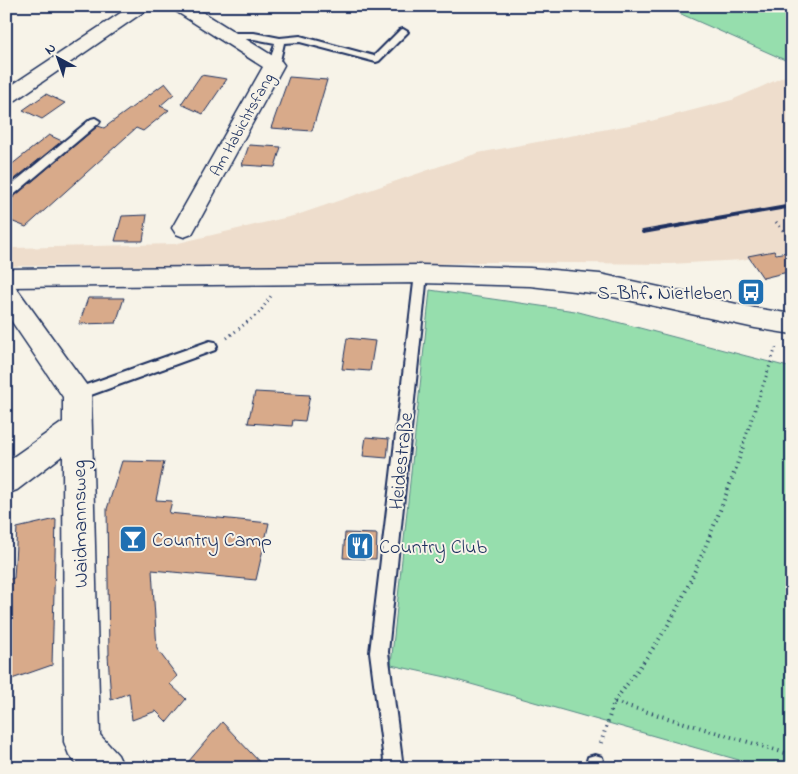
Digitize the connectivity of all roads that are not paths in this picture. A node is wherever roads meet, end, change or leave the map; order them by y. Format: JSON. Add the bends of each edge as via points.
{"nodes":[{"id":1,"x":143,"y":6,"type":"edge"},
{"id":2,"x":180,"y":6,"type":"edge"},
{"id":3,"x":403,"y":32,"type":"dead end"},
{"id":4,"x":227,"y":36,"type":"junction"},
{"id":5,"x":280,"y":41,"type":"junction"},
{"id":6,"x":274,"y":65,"type":"junction"},
{"id":7,"x":6,"y":98,"type":"edge"},
{"id":8,"x":95,"y":121,"type":"dead end"},
{"id":9,"x":6,"y":195,"type":"edge"},
{"id":10,"x":184,"y":228,"type":"dead end"},
{"id":11,"x":421,"y":274,"type":"junction"},
{"id":12,"x":6,"y":278,"type":"edge"},
{"id":13,"x":6,"y":293,"type":"edge"},
{"id":14,"x":788,"y":323,"type":"edge"},
{"id":15,"x":210,"y":346,"type":"road end"},
{"id":16,"x":77,"y":394,"type":"junction"},
{"id":17,"x":78,"y":428,"type":"junction"},
{"id":18,"x":6,"y":480,"type":"edge"},
{"id":19,"x":105,"y":768,"type":"edge"},
{"id":20,"x":394,"y":768,"type":"edge"}],
"edges":[{"from":1,"to":7,"type":"street"},
{"from":2,"to":4,"type":"street","name":"Am Habichtsfang"},
{"from":3,"to":5,"type":"lane","via":[[376,59],[300,39]]},
{"from":4,"to":5,"type":"lane","via":[[254,36]]},
{"from":4,"to":6,"type":"street","name":"Am Habichtsfang"},
{"from":5,"to":6,"type":"lane"},
{"from":6,"to":10,"type":"street","name":"Am Habichtsfang"},
{"from":8,"to":9,"type":"lane"},
{"from":11,"to":12,"type":"street"},
{"from":11,"to":14,"type":"street","via":[[530,277],[600,284]]},
{"from":11,"to":20,"type":"lane","name":"Heidestraße","via":[[380,652]]},
{"from":13,"to":16,"type":"street"},
{"from":15,"to":16,"type":"lane"},
{"from":16,"to":17,"type":"street","name":"Waidmannsweg"},
{"from":17,"to":18,"type":"street"},
{"from":17,"to":19,"type":"street","name":"Waidmannsweg","via":[[82,742]]}]}
